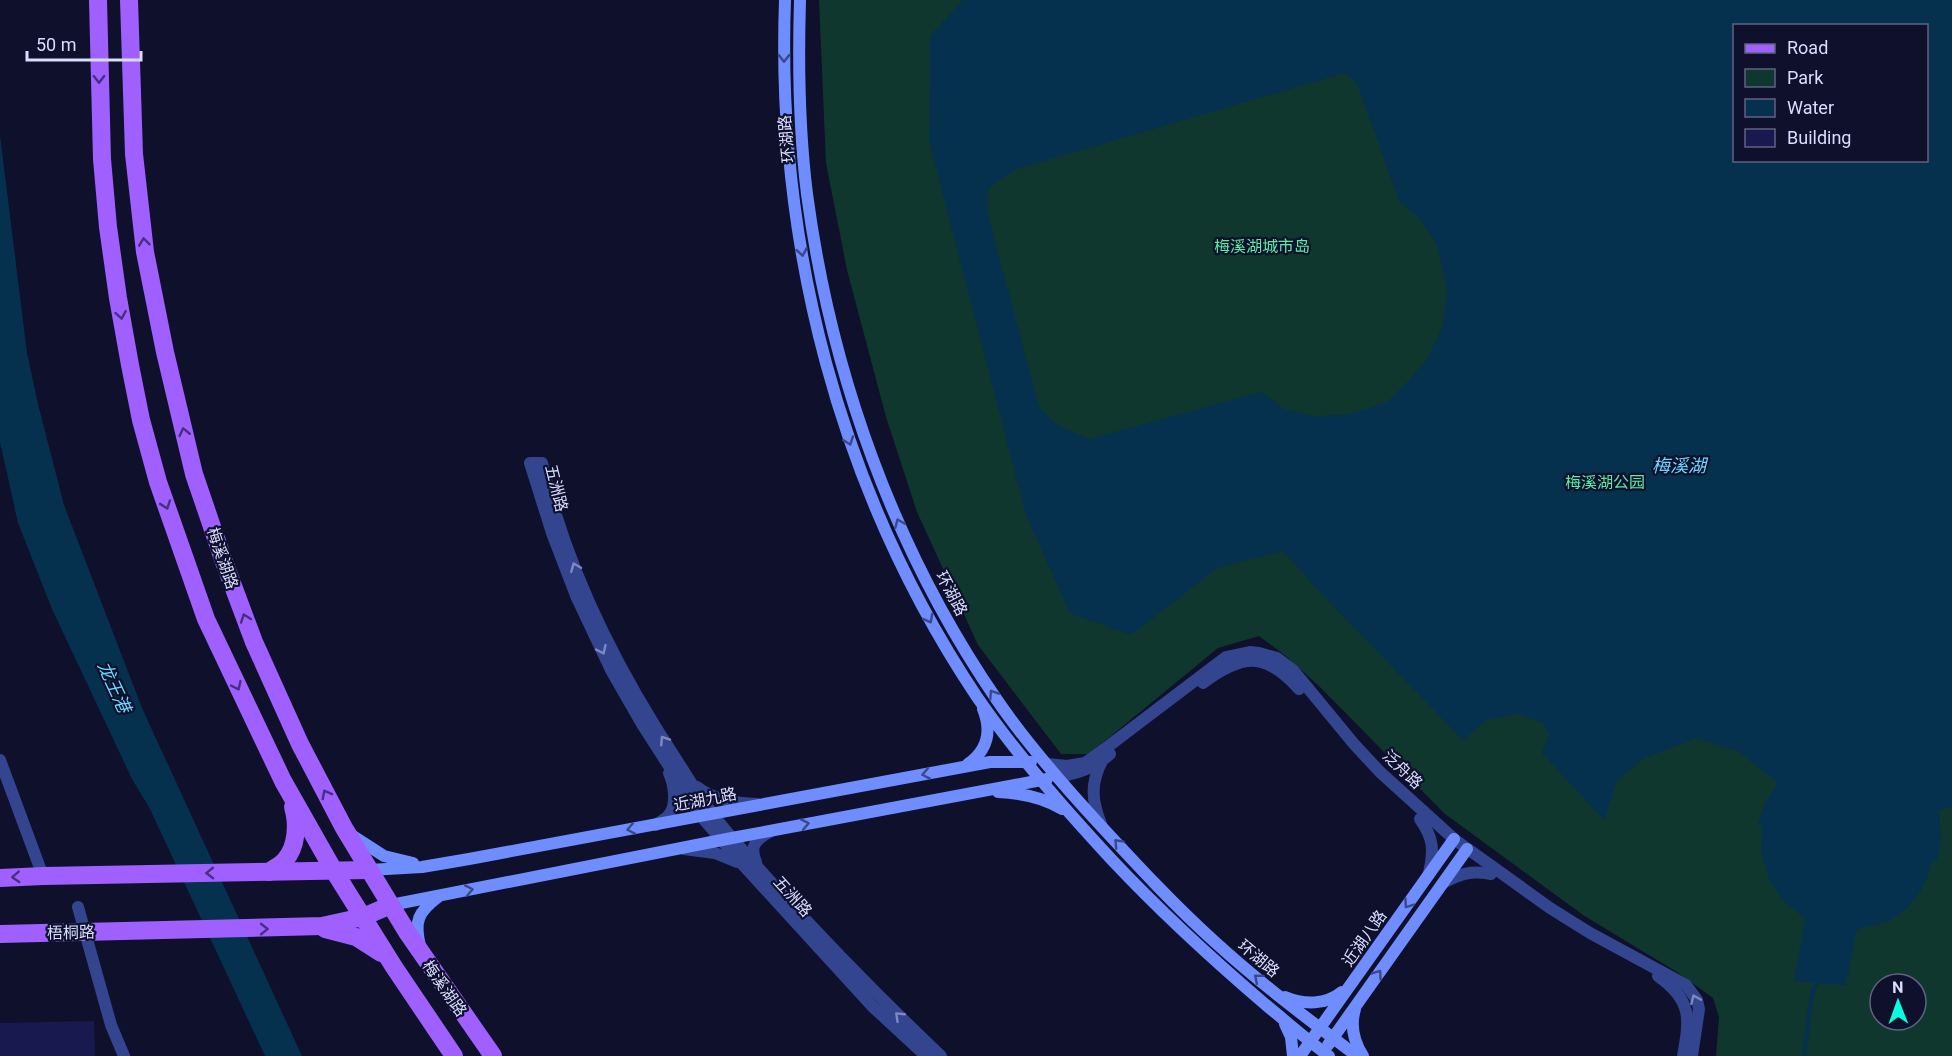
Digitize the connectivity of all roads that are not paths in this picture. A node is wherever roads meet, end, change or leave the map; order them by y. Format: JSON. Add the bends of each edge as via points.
{"nodes":[{"id":1,"x":98,"y":0,"type":"edge"},
{"id":2,"x":129,"y":0,"type":"edge"},
{"id":3,"x":785,"y":0,"type":"edge"},
{"id":4,"x":800,"y":0,"type":"edge"},
{"id":5,"x":979,"y":699,"type":"junction"},
{"id":6,"x":1034,"y":750,"type":"junction"},
{"id":7,"x":0,"y":760,"type":"edge"},
{"id":8,"x":665,"y":760,"type":"junction"},
{"id":9,"x":1103,"y":760,"type":"junction"},
{"id":10,"x":1025,"y":762,"type":"junction"},
{"id":11,"x":1085,"y":762,"type":"junction"},
{"id":12,"x":1047,"y":764,"type":"junction"},
{"id":13,"x":964,"y":767,"type":"junction"},
{"id":14,"x":1058,"y":777,"type":"junction"},
{"id":15,"x":1041,"y":780,"type":"junction"},
{"id":16,"x":691,"y":783,"type":"junction"},
{"id":17,"x":287,"y":790,"type":"junction"},
{"id":18,"x":973,"y":792,"type":"junction"},
{"id":19,"x":764,"y":804,"type":"junction"},
{"id":20,"x":706,"y":815,"type":"junction"},
{"id":21,"x":1420,"y":819,"type":"junction"},
{"id":22,"x":1075,"y":820,"type":"junction"},
{"id":23,"x":656,"y":825,"type":"junction"},
{"id":24,"x":1101,"y":826,"type":"junction"},
{"id":25,"x":344,"y":828,"type":"junction"},
{"id":26,"x":773,"y":830,"type":"junction"},
{"id":27,"x":726,"y":839,"type":"junction"},
{"id":28,"x":1452,"y":842,"type":"junction"},
{"id":29,"x":674,"y":849,"type":"junction"},
{"id":30,"x":1465,"y":852,"type":"junction"},
{"id":31,"x":435,"y":865,"type":"junction"},
{"id":32,"x":744,"y":866,"type":"junction"},
{"id":33,"x":759,"y":869,"type":"junction"},
{"id":34,"x":369,"y":870,"type":"junction"},
{"id":35,"x":334,"y":871,"type":"junction"},
{"id":36,"x":269,"y":872,"type":"junction"},
{"id":37,"x":1430,"y":873,"type":"junction"},
{"id":38,"x":1491,"y":874,"type":"junction"},
{"id":39,"x":43,"y":876,"type":"junction"},
{"id":40,"x":0,"y":878,"type":"edge"},
{"id":41,"x":1442,"y":884,"type":"junction"},
{"id":42,"x":440,"y":895,"type":"junction"},
{"id":43,"x":391,"y":905,"type":"junction"},
{"id":44,"x":78,"y":907,"type":"dead end"},
{"id":45,"x":363,"y":917,"type":"junction"},
{"id":46,"x":311,"y":927,"type":"junction"},
{"id":47,"x":0,"y":934,"type":"edge"},
{"id":48,"x":423,"y":956,"type":"junction"},
{"id":49,"x":390,"y":961,"type":"junction"},
{"id":50,"x":1350,"y":985,"type":"junction"},
{"id":51,"x":1277,"y":994,"type":"junction"},
{"id":52,"x":1357,"y":1003,"type":"junction"},
{"id":53,"x":1272,"y":1010,"type":"junction"},
{"id":54,"x":1319,"y":1029,"type":"junction"},
{"id":55,"x":1333,"y":1039,"type":"junction"},
{"id":56,"x":1310,"y":1042,"type":"junction"},
{"id":57,"x":1324,"y":1055,"type":"edge"},
{"id":58,"x":124,"y":1056,"type":"edge"},
{"id":59,"x":454,"y":1056,"type":"edge"},
{"id":60,"x":493,"y":1056,"type":"edge"},
{"id":61,"x":926,"y":1056,"type":"edge"},
{"id":62,"x":941,"y":1056,"type":"edge"},
{"id":63,"x":1293,"y":1056,"type":"edge"},
{"id":64,"x":1300,"y":1056,"type":"edge"},
{"id":65,"x":1357,"y":1056,"type":"edge"},
{"id":66,"x":1363,"y":1056,"type":"edge"},
{"id":67,"x":1683,"y":1056,"type":"edge"},
{"id":68,"x":1692,"y":1056,"type":"edge"}],
"edges":[{"from":1,"to":17,"type":"main road","name":"梅溪湖路","one_way":true,"via":[[102,159],[108,227],[117,298],[141,420],[206,619]]},
{"from":25,"to":2,"type":"main road","name":"梅溪湖路","one_way":true,"via":[[300,744],[254,642],[195,474],[145,252],[134,154]]},
{"from":3,"to":5,"type":"main road","name":"环湖路","one_way":true,"via":[[786,137],[792,195],[810,298],[831,384],[861,473],[897,557],[938,634]]},
{"from":6,"to":4,"type":"main road","name":"环湖路","one_way":true,"via":[[976,669],[925,579],[857,417],[824,295],[807,193],[799,98]]},
{"from":5,"to":10,"type":"main road","name":"环湖路"},
{"from":5,"to":13,"type":"main road","via":[[986,718],[985,747]]},
{"from":6,"to":11,"type":"street","via":[[1062,762]]},
{"from":6,"to":12,"type":"main road","name":"环湖路"},
{"from":7,"to":39,"type":"street"},
{"from":16,"to":8,"type":"street","name":"五洲路","one_way":true,"via":[[620,666],[564,540],[542,463],[530,463],[577,598],[611,670]]},
{"from":8,"to":20,"type":"street","name":"五洲路"},
{"from":8,"to":23,"type":"street","via":[[674,794],[673,806]]},
{"from":9,"to":14,"type":"street","name":"泛舟路","via":[[1083,772]]},
{"from":9,"to":21,"type":"street","name":"泛舟路","via":[[1227,666],[1259,661],[1289,678],[1355,755]]},
{"from":9,"to":24,"type":"street","via":[[1092,793]]},
{"from":10,"to":12,"type":"main road","name":"近湖九路"},
{"from":10,"to":13,"type":"main road","name":"近湖九路"},
{"from":10,"to":15,"type":"main road","name":"环湖路"},
{"from":11,"to":12,"type":"street","name":"泛舟路","via":[[1068,766]]},
{"from":11,"to":28,"type":"street","name":"泛舟路","via":[[1226,657],[1259,653],[1277,658],[1293,670],[1354,744]]},
{"from":12,"to":14,"type":"main road","name":"环湖路"},
{"from":13,"to":19,"type":"main road","name":"近湖九路","one_way":true},
{"from":14,"to":15,"type":"main road"},
{"from":14,"to":24,"type":"main road","name":"环湖路"},
{"from":15,"to":18,"type":"main road"},
{"from":15,"to":22,"type":"main road","name":"环湖路"},
{"from":16,"to":19,"type":"street","via":[[720,799]]},
{"from":16,"to":20,"type":"street","name":"五洲路"},
{"from":17,"to":35,"type":"main road","name":"梅溪湖路"},
{"from":17,"to":36,"type":"main road","via":[[295,814],[293,848],[285,861]]},
{"from":18,"to":22,"type":"main road","via":[[1042,799]]},
{"from":26,"to":18,"type":"main road","one_way":true},
{"from":19,"to":20,"type":"main road","name":"近湖九路"},
{"from":20,"to":23,"type":"main road","name":"近湖九路"},
{"from":20,"to":27,"type":"street","name":"五洲路"},
{"from":21,"to":28,"type":"street","name":"泛舟路"},
{"from":21,"to":37,"type":"street","via":[[1430,834]]},
{"from":22,"to":53,"type":"main road","name":"环湖路","via":[[1175,926]]},
{"from":23,"to":31,"type":"main road","name":"近湖九路","one_way":true},
{"from":51,"to":24,"type":"main road","name":"环湖路","one_way":true,"via":[[1216,943]]},
{"from":25,"to":31,"type":"main road","via":[[384,856]]},
{"from":25,"to":34,"type":"main road","name":"梅溪湖路"},
{"from":26,"to":27,"type":"main road"},
{"from":26,"to":33,"type":"street","via":[[755,841],[752,848]]},
{"from":27,"to":29,"type":"main road"},
{"from":27,"to":32,"type":"street","name":"五洲路"},
{"from":27,"to":33,"type":"street","name":"五洲路"},
{"from":28,"to":30,"type":"street","name":"泛舟路"},
{"from":28,"to":37,"type":"main road","name":"近湖八路"},
{"from":29,"to":32,"type":"street","via":[[716,853]]},
{"from":42,"to":29,"type":"main road","one_way":true},
{"from":30,"to":38,"type":"street","name":"泛舟路"},
{"from":30,"to":41,"type":"main road","name":"近湖八路"},
{"from":68,"to":30,"type":"street","name":"泛舟路","one_way":true,"via":[[1699,1009],[1686,985],[1590,933]]},
{"from":31,"to":34,"type":"main road","name":"近湖九路"},
{"from":32,"to":61,"type":"street","name":"五洲路","via":[[872,1006]]},
{"from":62,"to":33,"type":"street","name":"五洲路","one_way":true,"via":[[879,997]]},
{"from":34,"to":35,"type":"main road"},
{"from":34,"to":43,"type":"main road","name":"梅溪湖路"},
{"from":35,"to":36,"type":"main road"},
{"from":35,"to":45,"type":"main road","name":"梅溪湖路"},
{"from":36,"to":39,"type":"main road","one_way":true},
{"from":37,"to":50,"type":"main road","name":"近湖八路","one_way":true},
{"from":38,"to":41,"type":"street","via":[[1467,872]]},
{"from":38,"to":67,"type":"street","name":"泛舟路","via":[[1562,924],[1670,985],[1684,1002],[1686,1011]]},
{"from":39,"to":40,"type":"main road","one_way":true},
{"from":52,"to":41,"type":"main road","name":"近湖八路","one_way":true},
{"from":42,"to":43,"type":"main road"},
{"from":42,"to":48,"type":"main road","via":[[417,919]]},
{"from":43,"to":45,"type":"main road"},
{"from":43,"to":48,"type":"main road","name":"梅溪湖路"},
{"from":44,"to":58,"type":"street","via":[[111,1025]]},
{"from":45,"to":46,"type":"main road"},
{"from":45,"to":49,"type":"main road","name":"梅溪湖路"},
{"from":47,"to":46,"type":"main road","name":"梧桐路","one_way":true},
{"from":46,"to":49,"type":"main road","via":[[356,937]]},
{"from":48,"to":60,"type":"main road","name":"梅溪湖路"},
{"from":49,"to":59,"type":"main road","name":"梅溪湖路"},
{"from":50,"to":51,"type":"main road","via":[[1335,998],[1322,1002],[1293,1001]]},
{"from":50,"to":54,"type":"main road","name":"近湖八路"},
{"from":51,"to":54,"type":"main road","name":"环湖路"},
{"from":52,"to":55,"type":"main road","name":"近湖八路"},
{"from":52,"to":66,"type":"main road","via":[[1353,1036]]},
{"from":53,"to":56,"type":"main road","name":"环湖路"},
{"from":53,"to":63,"type":"main road","via":[[1292,1037]]},
{"from":54,"to":55,"type":"main road","name":"环湖路"},
{"from":54,"to":56,"type":"main road","name":"近湖八路"},
{"from":55,"to":57,"type":"main road","name":"近湖八路"},
{"from":55,"to":65,"type":"main road","name":"环湖路"},
{"from":56,"to":57,"type":"main road","name":"环湖路"},
{"from":56,"to":64,"type":"main road","name":"近湖八路"}]}
